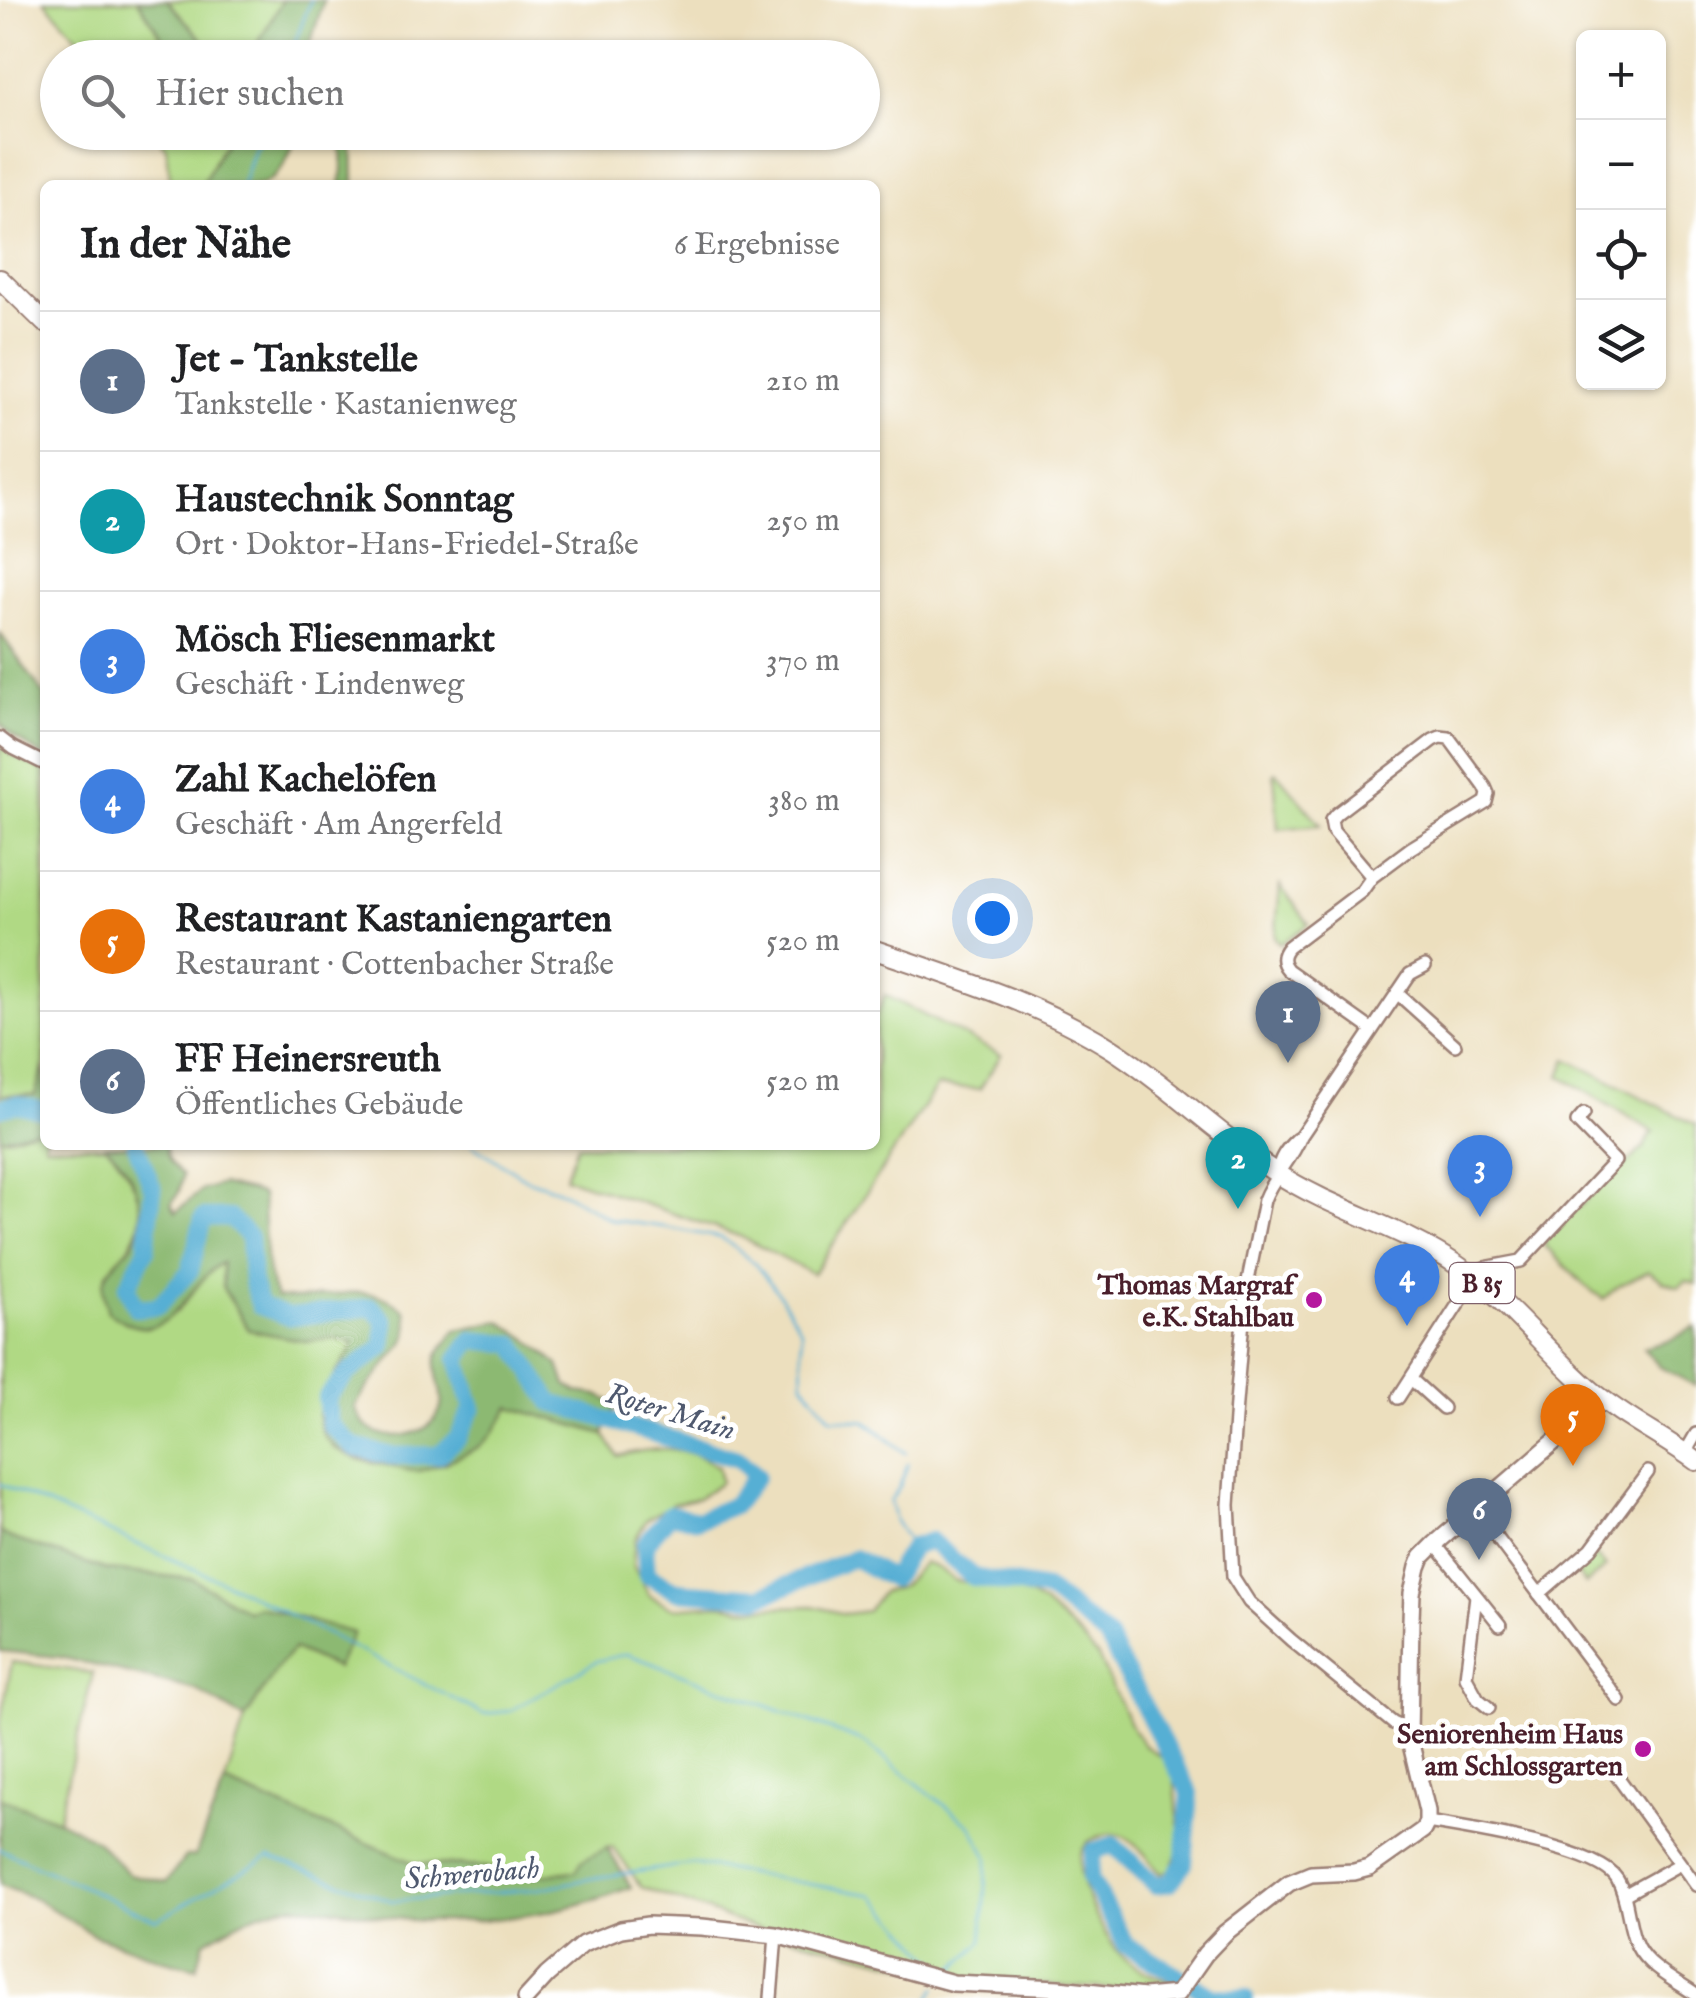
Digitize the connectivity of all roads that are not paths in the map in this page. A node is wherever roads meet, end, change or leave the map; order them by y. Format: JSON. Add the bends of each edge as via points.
{"nodes":[{"id":1,"x":0,"y":279,"type":"edge"},
{"id":2,"x":40,"y":317,"type":"edge"},
{"id":3,"x":0,"y":738,"type":"edge"},
{"id":4,"x":40,"y":762,"type":"edge"},
{"id":5,"x":1372,"y":878,"type":"junction"},
{"id":6,"x":880,"y":952,"type":"edge"},
{"id":7,"x":1424,"y":966,"type":"dead end"},
{"id":8,"x":1397,"y":993,"type":"junction"},
{"id":9,"x":1371,"y":1029,"type":"junction"},
{"id":10,"x":1455,"y":1045,"type":"dead end"},
{"id":11,"x":1584,"y":1114,"type":"dead end"},
{"id":12,"x":1277,"y":1174,"type":"junction"},
{"id":13,"x":1475,"y":1278,"type":"junction"},
{"id":14,"x":1411,"y":1378,"type":"junction"},
{"id":15,"x":1398,"y":1398,"type":"dead end"},
{"id":16,"x":1603,"y":1400,"type":"junction"},
{"id":17,"x":1443,"y":1408,"type":"dead end"},
{"id":18,"x":1696,"y":1434,"type":"edge"},
{"id":19,"x":1690,"y":1457,"type":"edge"},
{"id":20,"x":1648,"y":1472,"type":"dead end"},
{"id":21,"x":1476,"y":1510,"type":"junction"},
{"id":22,"x":1436,"y":1544,"type":"junction"},
{"id":23,"x":1540,"y":1594,"type":"junction"},
{"id":24,"x":1476,"y":1596,"type":"junction"},
{"id":25,"x":1500,"y":1625,"type":"dead end"},
{"id":26,"x":1619,"y":1700,"type":"dead end"},
{"id":27,"x":1490,"y":1708,"type":"dead end"},
{"id":28,"x":1409,"y":1730,"type":"junction"},
{"id":29,"x":1614,"y":1772,"type":"dead end"},
{"id":30,"x":1426,"y":1822,"type":"junction"},
{"id":31,"x":1680,"y":1864,"type":"junction"},
{"id":32,"x":1696,"y":1885,"type":"edge"},
{"id":33,"x":1624,"y":1895,"type":"junction"},
{"id":34,"x":776,"y":1935,"type":"junction"},
{"id":35,"x":1696,"y":1995,"type":"edge"},
{"id":36,"x":526,"y":1998,"type":"edge"},
{"id":37,"x":771,"y":1998,"type":"edge"}],
"edges":[{"from":1,"to":2,"type":"main road"},
{"from":3,"to":4,"type":"street"},
{"from":5,"to":5,"type":"street","via":[[1486,802],[1485,788],[1449,738],[1432,740],[1331,820]]},
{"from":5,"to":9,"type":"street","via":[[1288,947],[1282,960]]},
{"from":6,"to":12,"type":"main road","number":"B 85","via":[[1084,1033]]},
{"from":7,"to":8,"type":"street"},
{"from":8,"to":9,"type":"street"},
{"from":8,"to":10,"type":"street"},
{"from":9,"to":12,"type":"street","via":[[1287,1148]]},
{"from":11,"to":13,"type":"street","via":[[1577,1122],[1615,1161],[1520,1261],[1484,1268]]},
{"from":12,"to":13,"type":"main road","number":"B 85","via":[[1430,1248]]},
{"from":12,"to":28,"type":"street","via":[[1264,1200],[1246,1296],[1229,1505],[1233,1577],[1249,1602],[1291,1640]]},
{"from":13,"to":14,"type":"street"},
{"from":13,"to":16,"type":"main road","number":"B 85"},
{"from":14,"to":15,"type":"street"},
{"from":14,"to":17,"type":"street"},
{"from":16,"to":19,"type":"main road","number":"B 85"},
{"from":16,"to":21,"type":"street"},
{"from":18,"to":19,"type":"street"},
{"from":20,"to":23,"type":"street","via":[[1591,1549]]},
{"from":21,"to":22,"type":"street"},
{"from":21,"to":23,"type":"street"},
{"from":22,"to":24,"type":"street"},
{"from":22,"to":28,"type":"street","via":[[1420,1562],[1412,1593]]},
{"from":23,"to":26,"type":"street"},
{"from":24,"to":25,"type":"street"},
{"from":24,"to":27,"type":"street","via":[[1466,1677]]},
{"from":28,"to":30,"type":"street"},
{"from":29,"to":31,"type":"street"},
{"from":30,"to":33,"type":"street","via":[[1499,1832],[1590,1859],[1616,1876]]},
{"from":30,"to":34,"type":"street","via":[[1419,1834],[1368,1868],[1289,1882],[1225,1934],[1177,1994],[952,1982]]},
{"from":31,"to":32,"type":"street"},
{"from":31,"to":33,"type":"street"},
{"from":33,"to":35,"type":"street","via":[[1637,1946],[1654,1967]]},
{"from":34,"to":36,"type":"street","via":[[663,1925],[621,1929],[583,1944]]},
{"from":34,"to":37,"type":"street"}]}
